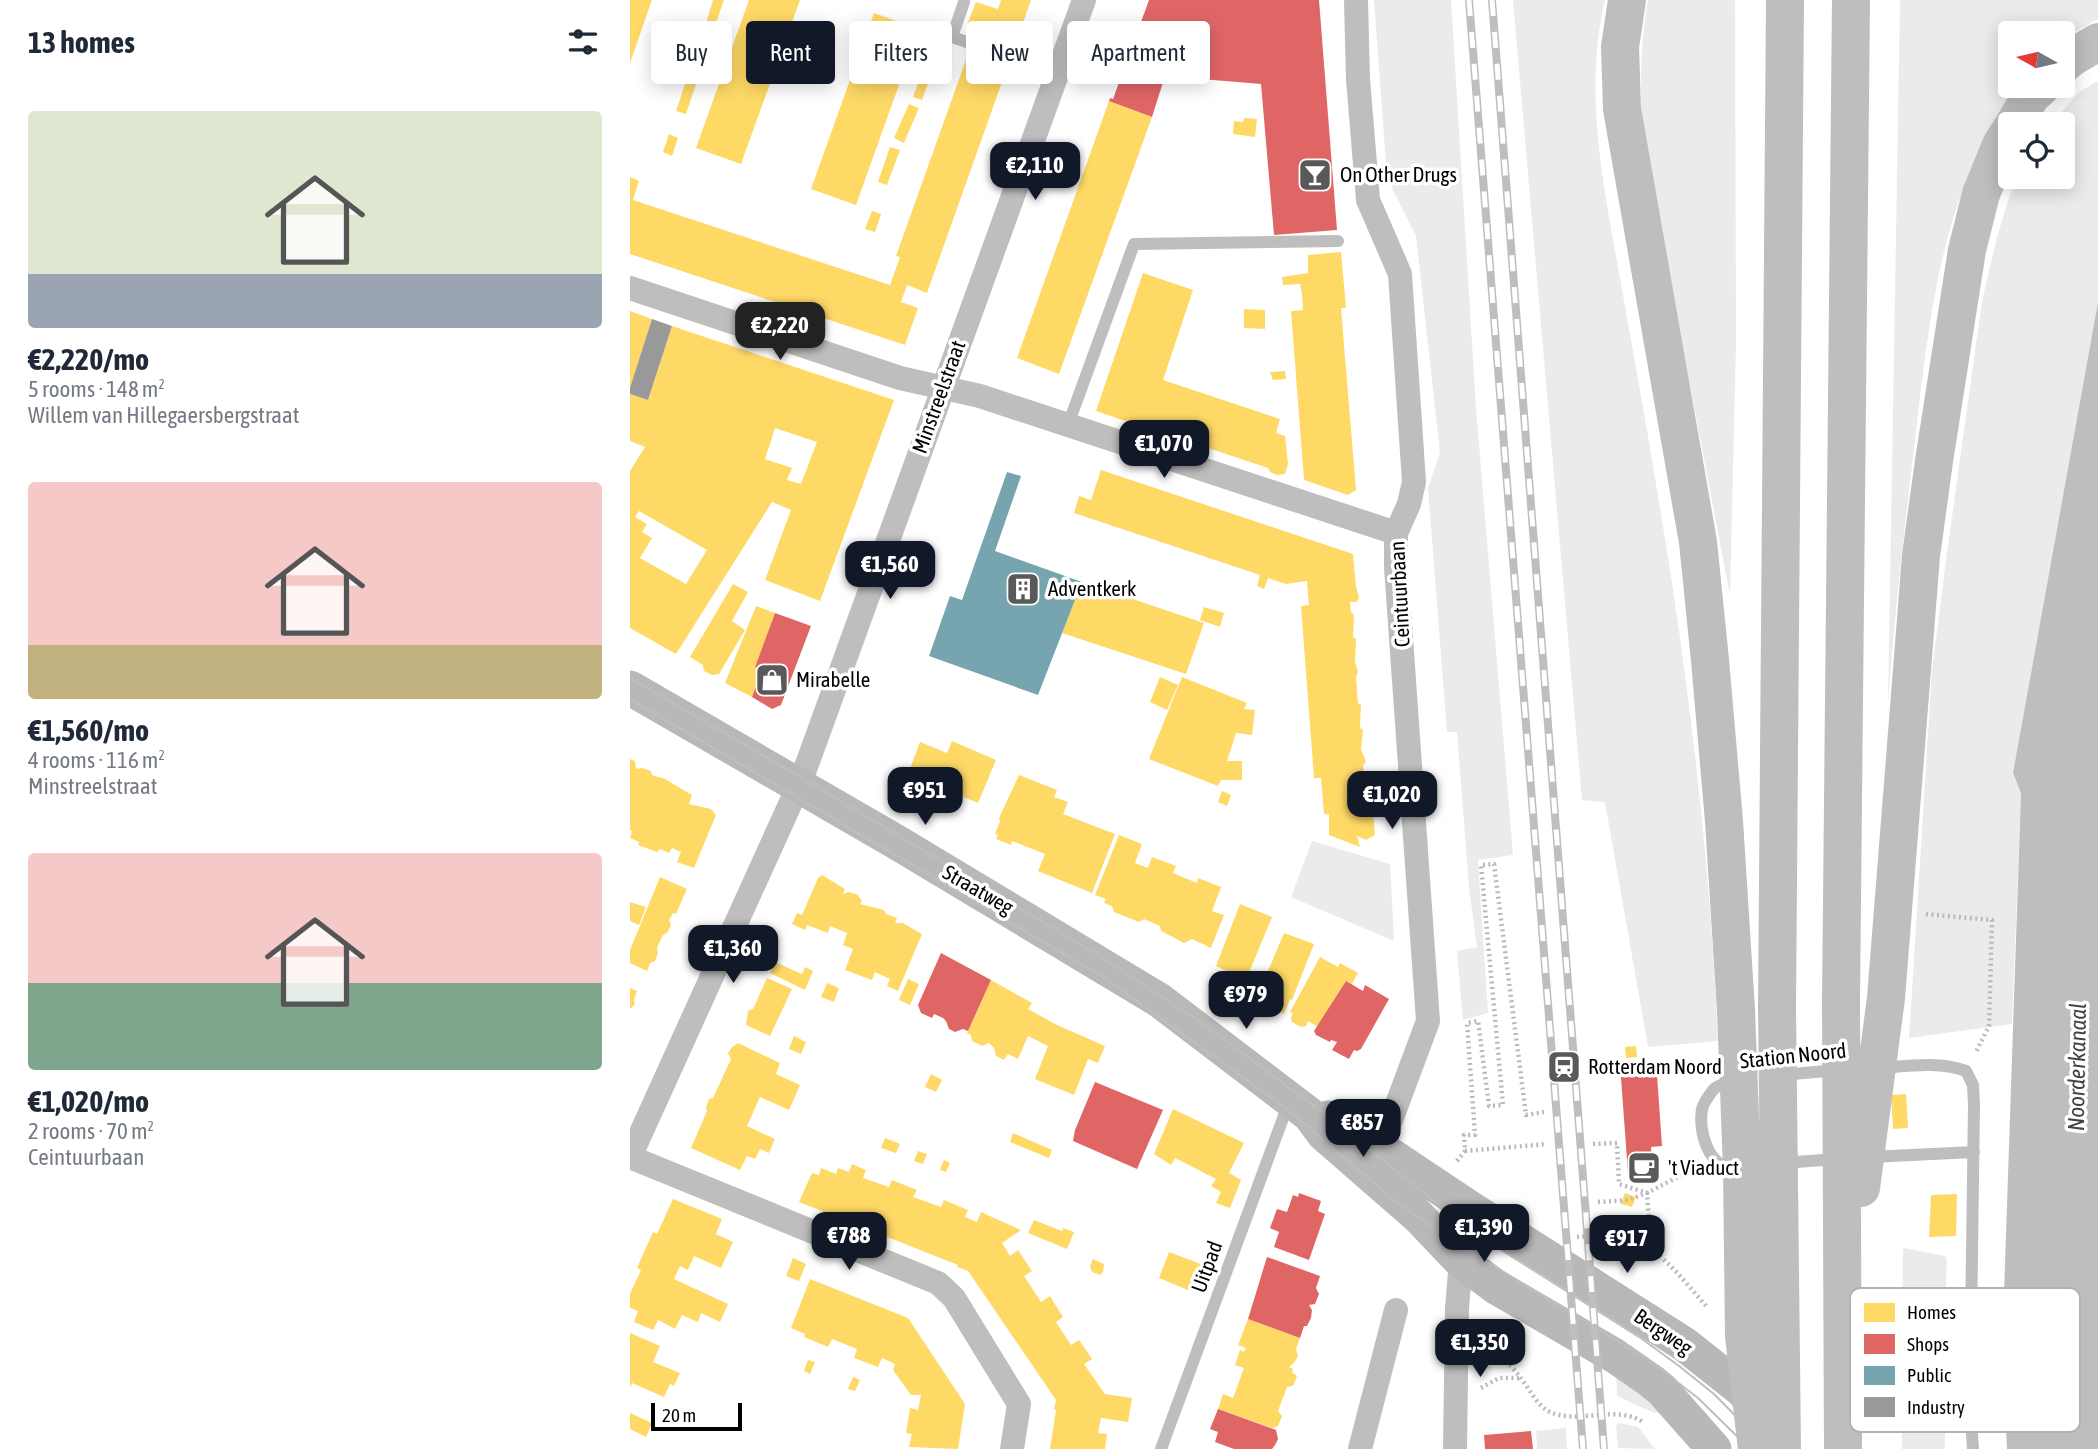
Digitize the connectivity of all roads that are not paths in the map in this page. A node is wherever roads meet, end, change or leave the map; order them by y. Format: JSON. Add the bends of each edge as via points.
{"nodes":[{"id":1,"x":1084,"y":0,"type":"edge"},
{"id":2,"x":1356,"y":0,"type":"edge"},
{"id":3,"x":1627,"y":0,"type":"edge"},
{"id":4,"x":1785,"y":0,"type":"edge"},
{"id":5,"x":1851,"y":0,"type":"edge"},
{"id":6,"x":964,"y":2,"type":"dead end"},
{"id":7,"x":2098,"y":42,"type":"edge"},
{"id":8,"x":2076,"y":55,"type":"edge"},
{"id":9,"x":1058,"y":74,"type":"junction"},
{"id":10,"x":1998,"y":153,"type":"edge"},
{"id":11,"x":1338,"y":241,"type":"dead end"},
{"id":12,"x":630,"y":288,"type":"edge"},
{"id":13,"x":943,"y":388,"type":"junction"},
{"id":14,"x":1068,"y":425,"type":"junction"},
{"id":15,"x":1396,"y":533,"type":"junction"},
{"id":16,"x":630,"y":688,"type":"edge"},
{"id":17,"x":796,"y":791,"type":"junction"},
{"id":18,"x":1760,"y":1078,"type":"dead end"},
{"id":19,"x":1746,"y":1080,"type":"dead end"},
{"id":20,"x":1301,"y":1107,"type":"junction"},
{"id":21,"x":1386,"y":1151,"type":"junction"},
{"id":22,"x":1974,"y":1152,"type":"junction"},
{"id":23,"x":630,"y":1157,"type":"edge"},
{"id":24,"x":1386,"y":1189,"type":"junction"},
{"id":25,"x":1476,"y":1212,"type":"junction"},
{"id":26,"x":1461,"y":1261,"type":"junction"},
{"id":27,"x":1972,"y":1288,"type":"edge"},
{"id":28,"x":1396,"y":1310,"type":"dead end"},
{"id":29,"x":1841,"y":1343,"type":"junction"},
{"id":30,"x":1968,"y":1432,"type":"edge"},
{"id":31,"x":1012,"y":1449,"type":"edge"},
{"id":32,"x":1161,"y":1449,"type":"edge"},
{"id":33,"x":1360,"y":1449,"type":"edge"},
{"id":34,"x":1455,"y":1449,"type":"edge"},
{"id":35,"x":1714,"y":1449,"type":"edge"},
{"id":36,"x":1757,"y":1449,"type":"edge"},
{"id":37,"x":1782,"y":1449,"type":"edge"},
{"id":38,"x":1798,"y":1449,"type":"edge"},
{"id":39,"x":1843,"y":1449,"type":"edge"},
{"id":40,"x":1962,"y":1449,"type":"edge"}],
"edges":[{"from":1,"to":9,"type":"street","name":"Minstreelstraat"},
{"from":2,"to":15,"type":"street","name":"Ceintuurbaan","via":[[1368,200],[1400,274],[1414,482]]},
{"from":3,"to":36,"type":"highway","via":[[1620,47],[1622,109],[1698,542],[1724,821],[1736,1010],[1744,1336]]},
{"from":4,"to":37,"type":"highway","via":[[1777,1007]]},
{"from":5,"to":29,"type":"highway","via":[[1840,1001]]},
{"from":6,"to":9,"type":"lane","via":[[953,37]]},
{"from":7,"to":8,"type":"highway"},
{"from":9,"to":13,"type":"street","name":"Minstreelstraat"},
{"from":10,"to":29,"type":"highway","via":[[1967,250],[1921,556],[1886,998]]},
{"from":11,"to":14,"type":"lane","via":[[1134,244]]},
{"from":12,"to":13,"type":"street","via":[[900,378]]},
{"from":13,"to":14,"type":"street"},
{"from":13,"to":17,"type":"street","name":"Minstreelstraat"},
{"from":14,"to":15,"type":"street"},
{"from":15,"to":21,"type":"street","name":"Ceintuurbaan","via":[[1428,1021],[1387,1131]]},
{"from":16,"to":17,"type":"street","name":"Straatweg"},
{"from":17,"to":20,"type":"street","name":"Straatweg","via":[[956,877],[1159,1000]]},
{"from":17,"to":23,"type":"street","name":"Minstreelstraat"},
{"from":18,"to":22,"type":"lane","name":"Station Noord","via":[[1954,1066],[1966,1071],[1973,1085]]},
{"from":19,"to":22,"type":"lane","name":"Station Noord","via":[[1714,1088],[1702,1109],[1703,1137],[1713,1158],[1728,1168]]},
{"from":20,"to":21,"type":"street","name":"Straatweg","via":[[1332,1118]]},
{"from":20,"to":24,"type":"street","name":"Straatweg"},
{"from":20,"to":32,"type":"lane","name":"Uitpad","via":[[1286,1108]]},
{"from":21,"to":24,"type":"street","name":"Ceintuurbaan"},
{"from":21,"to":25,"type":"street","name":"Straatweg"},
{"from":22,"to":27,"type":"lane"},
{"from":23,"to":31,"type":"street","via":[[938,1283],[954,1298],[1019,1404]]},
{"from":24,"to":26,"type":"street","name":"Straatweg"},
{"from":25,"to":26,"type":"street"},
{"from":25,"to":38,"type":"street","name":"Bergweg","via":[[1684,1344],[1741,1389]]},
{"from":26,"to":34,"type":"street"},
{"from":26,"to":35,"type":"street","via":[[1651,1381]]},
{"from":28,"to":33,"type":"street"},
{"from":29,"to":39,"type":"highway"},
{"from":30,"to":40,"type":"lane"}]}
